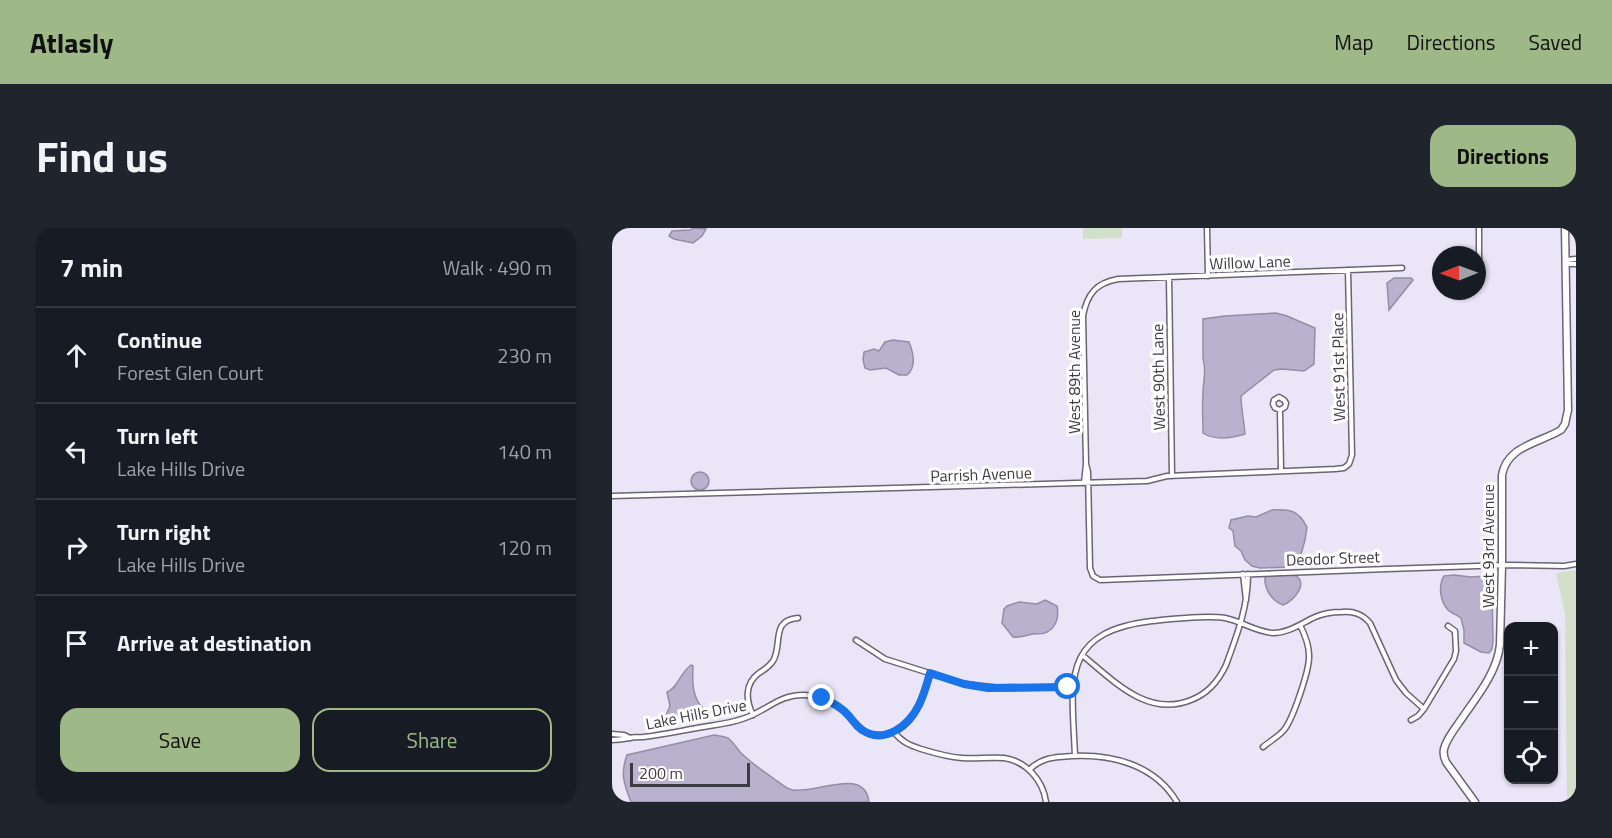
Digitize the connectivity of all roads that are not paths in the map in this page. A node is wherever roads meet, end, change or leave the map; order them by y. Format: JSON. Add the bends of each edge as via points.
{"nodes":[{"id":1,"x":1208,"y":228,"type":"edge"},
{"id":2,"x":1479,"y":228,"type":"edge"},
{"id":3,"x":1565,"y":228,"type":"edge"},
{"id":4,"x":1479,"y":246,"type":"edge"},
{"id":5,"x":1576,"y":259,"type":"edge"},
{"id":6,"x":1566,"y":262,"type":"junction"},
{"id":7,"x":1576,"y":264,"type":"edge"},
{"id":8,"x":1402,"y":268,"type":"dead end"},
{"id":9,"x":1348,"y":270,"type":"junction"},
{"id":10,"x":1208,"y":276,"type":"junction"},
{"id":11,"x":1168,"y":277,"type":"junction"},
{"id":12,"x":1099,"y":285,"type":"joint"},
{"id":13,"x":1280,"y":410,"type":"dead end"},
{"id":14,"x":1349,"y":464,"type":"joint"},
{"id":15,"x":1281,"y":471,"type":"junction"},
{"id":16,"x":1172,"y":476,"type":"junction"},
{"id":17,"x":1086,"y":483,"type":"junction"},
{"id":18,"x":612,"y":496,"type":"edge"},
{"id":19,"x":1576,"y":564,"type":"edge"},
{"id":20,"x":1502,"y":565,"type":"junction"},
{"id":21,"x":1246,"y":574,"type":"junction"},
{"id":22,"x":1093,"y":576,"type":"joint"},
{"id":23,"x":798,"y":618,"type":"dead end"},
{"id":24,"x":1241,"y":624,"type":"junction"},
{"id":25,"x":1300,"y":625,"type":"junction"},
{"id":26,"x":1448,"y":626,"type":"dead end"},
{"id":27,"x":856,"y":640,"type":"dead end"},
{"id":28,"x":1082,"y":655,"type":"junction"},
{"id":29,"x":930,"y":673,"type":"junction"},
{"id":30,"x":1073,"y":687,"type":"junction"},
{"id":31,"x":1424,"y":709,"type":"junction"},
{"id":32,"x":753,"y":715,"type":"junction"},
{"id":33,"x":1411,"y":720,"type":"dead end"},
{"id":34,"x":894,"y":732,"type":"junction"},
{"id":35,"x":612,"y":734,"type":"edge"},
{"id":36,"x":630,"y":738,"type":"junction"},
{"id":37,"x":612,"y":740,"type":"edge"},
{"id":38,"x":1263,"y":747,"type":"dead end"},
{"id":39,"x":1075,"y":756,"type":"junction"},
{"id":40,"x":1029,"y":770,"type":"junction"},
{"id":41,"x":1046,"y":802,"type":"edge"},
{"id":42,"x":1177,"y":802,"type":"edge"},
{"id":43,"x":1474,"y":802,"type":"edge"}],
"edges":[{"from":1,"to":10,"type":"street"},
{"from":2,"to":4,"type":"street"},
{"from":3,"to":6,"type":"street","name":"West 93rd Avenue"},
{"from":5,"to":6,"type":"street"},
{"from":6,"to":7,"type":"street"},
{"from":6,"to":20,"type":"street","name":"West 93rd Avenue","via":[[1571,382],[1568,410],[1561,430],[1514,453],[1505,462]]},
{"from":8,"to":9,"type":"street","name":"Willow Lane"},
{"from":9,"to":10,"type":"street","name":"Willow Lane"},
{"from":9,"to":14,"type":"street","name":"West 91st Place","via":[[1352,454]]},
{"from":10,"to":11,"type":"street","name":"Willow Lane"},
{"from":11,"to":12,"type":"street","name":"Willow Lane","via":[[1108,280]]},
{"from":11,"to":16,"type":"street","name":"West 90th Lane"},
{"from":12,"to":17,"type":"street","name":"West 89th Avenue","via":[[1085,304],[1083,316]]},
{"from":13,"to":15,"type":"street"},
{"from":14,"to":15,"type":"street","name":"Parrish Avenue","via":[[1335,469]]},
{"from":15,"to":16,"type":"street","name":"Parrish Avenue"},
{"from":16,"to":17,"type":"street","name":"Parrish Avenue"},
{"from":17,"to":18,"type":"street","name":"Parrish Avenue"},
{"from":17,"to":22,"type":"street","name":"West 89th Avenue"},
{"from":19,"to":20,"type":"street","name":"Deodor Street"},
{"from":20,"to":21,"type":"street","name":"Deodor Street"},
{"from":20,"to":43,"type":"street","name":"West 93rd Avenue","via":[[1497,660],[1443,752]]},
{"from":21,"to":22,"type":"street","name":"Deodor Street","via":[[1108,581]]},
{"from":21,"to":24,"type":"street"},
{"from":23,"to":32,"type":"street","via":[[784,623],[774,660],[750,683],[747,699]]},
{"from":24,"to":25,"type":"street","via":[[1274,633]]},
{"from":24,"to":28,"type":"street","via":[[1215,617],[1129,624],[1101,635]]},
{"from":24,"to":28,"type":"street","via":[[1218,679],[1199,696],[1180,704],[1141,700]]},
{"from":25,"to":31,"type":"street","via":[[1328,613],[1352,612],[1365,617],[1398,683]]},
{"from":25,"to":38,"type":"street","via":[[1309,648],[1307,670],[1285,729]]},
{"from":26,"to":31,"type":"street","via":[[1455,631],[1454,659]]},
{"from":27,"to":29,"type":"street","via":[[881,657]]},
{"from":28,"to":30,"type":"street"},
{"from":29,"to":30,"type":"street","via":[[988,688]]},
{"from":29,"to":34,"type":"street","via":[[917,710]]},
{"from":30,"to":39,"type":"street"},
{"from":31,"to":33,"type":"street"},
{"from":32,"to":34,"type":"street","name":"Lake Hills Drive","via":[[784,698],[808,696],[835,704],[866,732]]},
{"from":32,"to":36,"type":"street","name":"Lake Hills Drive"},
{"from":34,"to":40,"type":"street","via":[[905,743],[935,754],[1007,759]]},
{"from":35,"to":36,"type":"street","name":"Lake Hills Drive"},
{"from":36,"to":37,"type":"street","name":"Lake Hills Drive"},
{"from":39,"to":40,"type":"street","via":[[1047,759]]},
{"from":39,"to":42,"type":"street","via":[[1102,756],[1139,767],[1162,782]]},
{"from":40,"to":41,"type":"street","via":[[1042,786]]}]}
